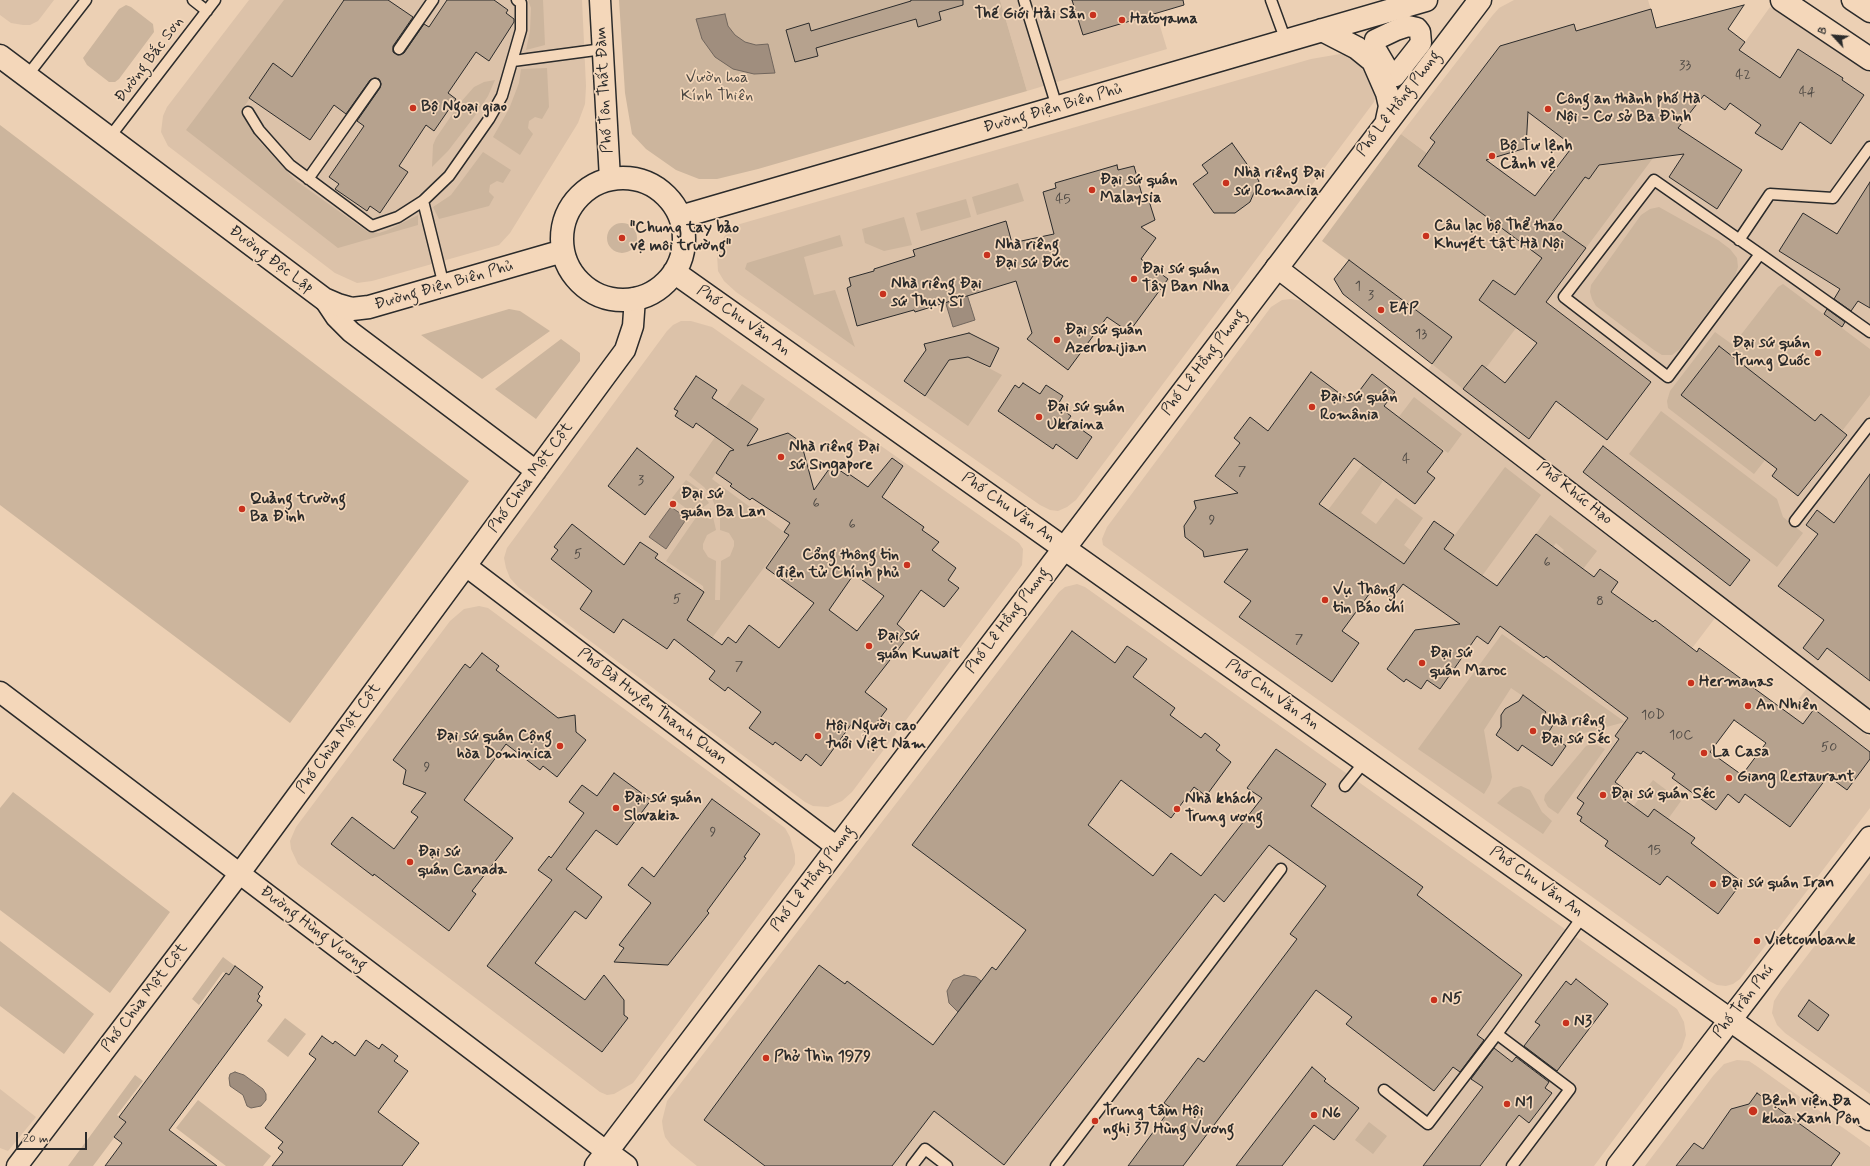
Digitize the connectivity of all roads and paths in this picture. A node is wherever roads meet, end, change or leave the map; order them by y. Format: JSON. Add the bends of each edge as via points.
{"nodes":[{"id":1,"x":86,"y":0,"type":"edge"},
{"id":2,"x":193,"y":0,"type":"edge"},
{"id":3,"x":215,"y":0,"type":"edge"},
{"id":4,"x":433,"y":0,"type":"edge"},
{"id":5,"x":517,"y":0,"type":"edge"},
{"id":6,"x":600,"y":0,"type":"edge"},
{"id":7,"x":1024,"y":0,"type":"edge"},
{"id":8,"x":1271,"y":0,"type":"edge"},
{"id":9,"x":1426,"y":0,"type":"edge"},
{"id":10,"x":1480,"y":0,"type":"edge"},
{"id":11,"x":1782,"y":0,"type":"edge"},
{"id":12,"x":1852,"y":0,"type":"edge"},
{"id":13,"x":207,"y":11,"type":"junction"},
{"id":14,"x":1870,"y":12,"type":"edge"},
{"id":15,"x":1322,"y":30,"type":"junction"},
{"id":16,"x":1286,"y":41,"type":"junction"},
{"id":17,"x":399,"y":49,"type":"dead end"},
{"id":18,"x":603,"y":49,"type":"junction"},
{"id":19,"x":0,"y":56,"type":"edge"},
{"id":20,"x":1870,"y":59,"type":"edge"},
{"id":21,"x":513,"y":61,"type":"junction"},
{"id":22,"x":27,"y":76,"type":"junction"},
{"id":23,"x":375,"y":84,"type":"dead end"},
{"id":24,"x":1058,"y":107,"type":"junction"},
{"id":25,"x":248,"y":112,"type":"dead end"},
{"id":26,"x":1387,"y":120,"type":"junction"},
{"id":27,"x":109,"y":138,"type":"junction"},
{"id":28,"x":1870,"y":147,"type":"edge"},
{"id":29,"x":308,"y":179,"type":"junction"},
{"id":30,"x":610,"y":179,"type":"junction"},
{"id":31,"x":423,"y":201,"type":"junction"},
{"id":32,"x":680,"y":217,"type":"junction"},
{"id":33,"x":1739,"y":240,"type":"junction"},
{"id":34,"x":563,"y":251,"type":"junction"},
{"id":35,"x":1760,"y":254,"type":"junction"},
{"id":36,"x":1276,"y":267,"type":"junction"},
{"id":37,"x":674,"y":272,"type":"junction"},
{"id":38,"x":444,"y":286,"type":"junction"},
{"id":39,"x":635,"y":298,"type":"junction"},
{"id":40,"x":324,"y":299,"type":"junction"},
{"id":41,"x":1870,"y":332,"type":"edge"},
{"id":42,"x":1870,"y":424,"type":"edge"},
{"id":43,"x":536,"y":471,"type":"junction"},
{"id":44,"x":1795,"y":521,"type":"dead end"},
{"id":45,"x":1064,"y":548,"type":"junction"},
{"id":46,"x":466,"y":566,"type":"junction"},
{"id":47,"x":0,"y":692,"type":"edge"},
{"id":48,"x":1870,"y":723,"type":"edge"},
{"id":49,"x":1365,"y":761,"type":"junction"},
{"id":50,"x":1345,"y":786,"type":"dead end"},
{"id":51,"x":1870,"y":838,"type":"edge"},
{"id":52,"x":837,"y":847,"type":"junction"},
{"id":53,"x":1281,"y":869,"type":"dead end"},
{"id":54,"x":240,"y":874,"type":"junction"},
{"id":55,"x":1584,"y":916,"type":"junction"},
{"id":56,"x":1730,"y":1020,"type":"junction"},
{"id":57,"x":1497,"y":1034,"type":"junction"},
{"id":58,"x":1384,"y":1090,"type":"dead end"},
{"id":59,"x":1870,"y":1119,"type":"edge"},
{"id":60,"x":602,"y":1159,"type":"edge"},
{"id":61,"x":16,"y":1166,"type":"edge"},
{"id":62,"x":626,"y":1166,"type":"edge"},
{"id":63,"x":912,"y":1166,"type":"edge"},
{"id":64,"x":947,"y":1166,"type":"edge"},
{"id":65,"x":1056,"y":1166,"type":"edge"},
{"id":66,"x":1512,"y":1166,"type":"edge"},
{"id":67,"x":1618,"y":1166,"type":"edge"}],
"edges":[{"from":1,"to":22,"type":"lane"},
{"from":2,"to":13,"type":"lane"},
{"from":3,"to":13,"type":"lane","name":"Đường Bắc Sơn"},
{"from":4,"to":17,"type":"lane"},
{"from":5,"to":21,"type":"lane","via":[[521,3],[521,30]]},
{"from":6,"to":18,"type":"street","name":"Phố Tôn Thất Đàm"},
{"from":7,"to":24,"type":"lane"},
{"from":8,"to":16,"type":"lane"},
{"from":9,"to":15,"type":"main road","name":"Đường Điện Biên Phủ"},
{"from":10,"to":26,"type":"main road","name":"Phố Lê Hồng Phong"},
{"from":11,"to":20,"type":"main road"},
{"from":12,"to":14,"type":"street"},
{"from":13,"to":27,"type":"lane","name":"Đường Bắc Sơn"},
{"from":15,"to":16,"type":"main road","name":"Đường Điện Biên Phủ"},
{"from":15,"to":26,"type":"main road","via":[[1357,48],[1373,61],[1387,93],[1390,106]]},
{"from":16,"to":24,"type":"main road","name":"Đường Điện Biên Phủ"},
{"from":18,"to":21,"type":"lane"},
{"from":18,"to":30,"type":"street","name":"Phố Tôn Thất Đàm"},
{"from":19,"to":22,"type":"main road","name":"Đường Độc Lập"},
{"from":21,"to":31,"type":"lane","via":[[502,96],[489,119],[449,176]]},
{"from":22,"to":27,"type":"main road","name":"Đường Độc Lập"},
{"from":23,"to":29,"type":"lane"},
{"from":24,"to":32,"type":"main road","name":"Đường Điện Biên Phủ"},
{"from":25,"to":29,"type":"lane","via":[[274,148]]},
{"from":26,"to":36,"type":"main road","name":"Phố Lê Hồng Phong"},
{"from":27,"to":40,"type":"main road","name":"Đường Độc Lập"},
{"from":28,"to":33,"type":"lane","via":[[1833,198],[1770,194]]},
{"from":29,"to":31,"type":"lane","via":[[372,226],[398,217]]},
{"from":30,"to":32,"type":"main road","via":[[639,180],[652,185],[668,197]]},
{"from":30,"to":34,"type":"main road","via":[[592,186],[578,198],[567,214],[562,232]]},
{"from":31,"to":38,"type":"lane"},
{"from":32,"to":37,"type":"main road","via":[[684,236],[681,255]]},
{"from":33,"to":35,"type":"lane"},
{"from":33,"to":35,"type":"lane","via":[[1654,180],[1564,297],[1668,377]]},
{"from":34,"to":38,"type":"main road","name":"Đường Điện Biên Phủ"},
{"from":34,"to":39,"type":"main road","via":[[570,269],[582,284],[598,294],[616,300]]},
{"from":35,"to":41,"type":"lane"},
{"from":36,"to":45,"type":"main road","name":"Phố Lê Hồng Phong"},
{"from":36,"to":48,"type":"street","name":"Phố Khúc Hạo"},
{"from":37,"to":39,"type":"main road","via":[[650,293]]},
{"from":37,"to":45,"type":"main road","name":"Phố Chu Văn An"},
{"from":38,"to":40,"type":"main road","name":"Đường Điện Biên Phủ","via":[[369,308],[352,309]]},
{"from":39,"to":43,"type":"street","name":"Phố Chùa Một Cột","via":[[633,326],[625,350]]},
{"from":40,"to":43,"type":"street","name":"Đường Độc Lập","via":[[336,317],[352,332]]},
{"from":42,"to":44,"type":"lane"},
{"from":43,"to":46,"type":"street","name":"Phố Chùa Một Cột"},
{"from":45,"to":49,"type":"main road","name":"Phố Chu Văn An"},
{"from":45,"to":52,"type":"main road","name":"Phố Lê Hồng Phong"},
{"from":46,"to":52,"type":"street","name":"Phố Bà Huyện Thanh Quan"},
{"from":46,"to":54,"type":"street","name":"Phố Chùa Một Cột"},
{"from":47,"to":54,"type":"street","name":"Đường Hùng Vương"},
{"from":49,"to":50,"type":"lane"},
{"from":49,"to":55,"type":"main road","name":"Phố Chu Văn An"},
{"from":51,"to":56,"type":"main road","name":"Phố Trần Phú"},
{"from":52,"to":60,"type":"main road","name":"Phố Lê Hồng Phong"},
{"from":53,"to":65,"type":"lane"},
{"from":54,"to":60,"type":"street","name":"Đường Hùng Vương"},
{"from":54,"to":61,"type":"street","name":"Phố Chùa Một Cột"},
{"from":55,"to":56,"type":"main road","name":"Phố Chu Văn An"},
{"from":55,"to":57,"type":"lane"},
{"from":56,"to":59,"type":"main road","name":"Phố Chu Văn An"},
{"from":56,"to":67,"type":"main road","name":"Phố Trần Phú"},
{"from":57,"to":58,"type":"lane","via":[[1428,1124]]},
{"from":57,"to":66,"type":"lane","via":[[1570,1089]]},
{"from":60,"to":62,"type":"main road","name":"Đường Hùng Vương"},
{"from":63,"to":64,"type":"lane","via":[[925,1149]]}]}
